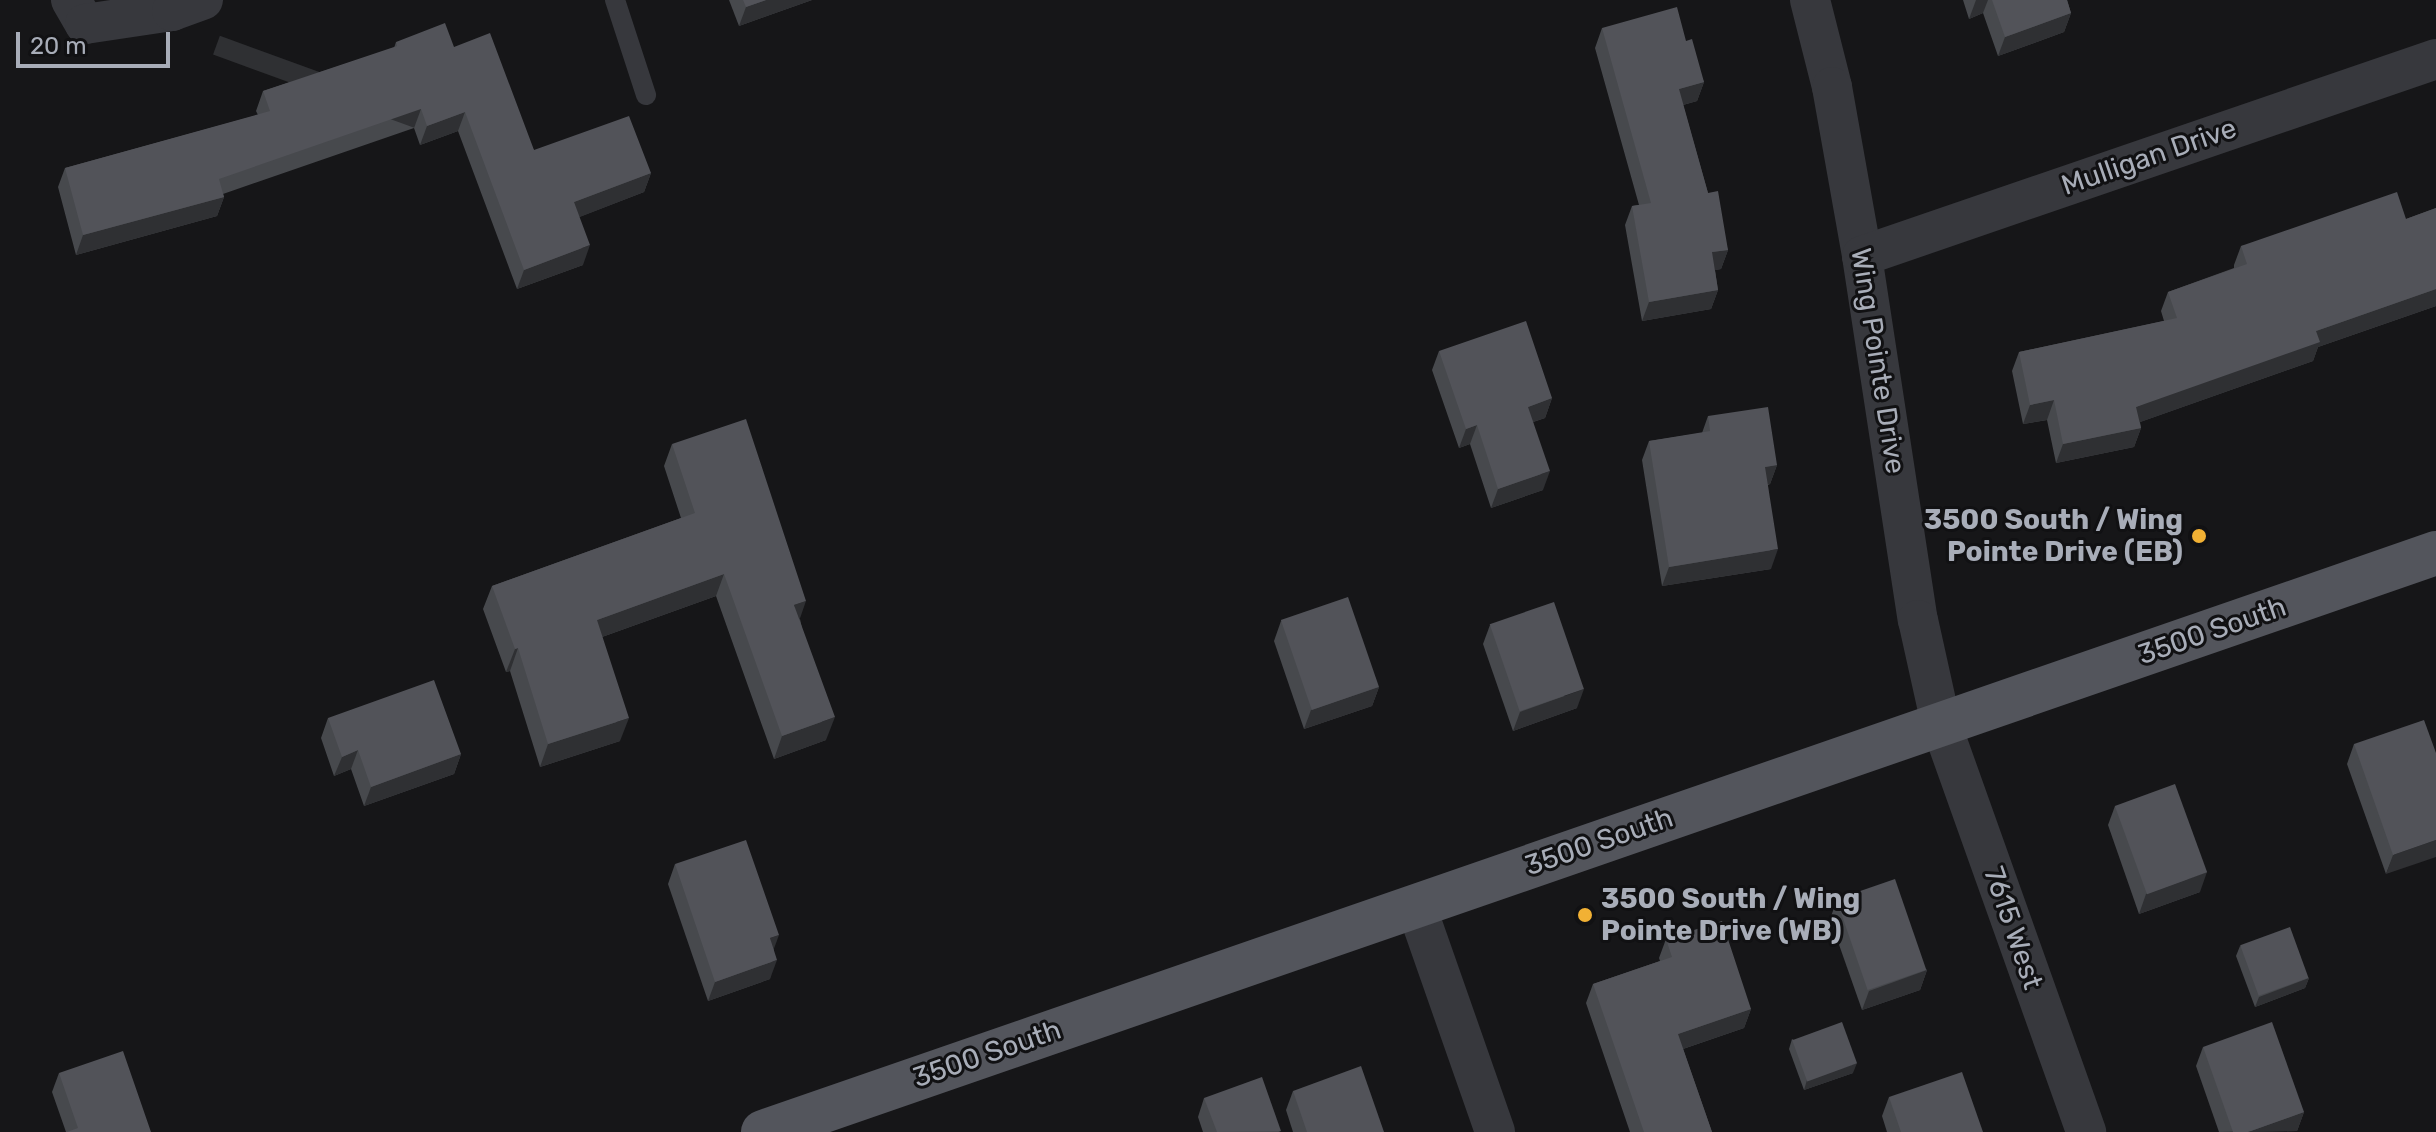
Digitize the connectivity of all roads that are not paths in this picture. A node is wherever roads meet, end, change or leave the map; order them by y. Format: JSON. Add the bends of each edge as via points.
{"nodes":[{"id":1,"x":203,"y":0,"type":"edge"},
{"id":2,"x":615,"y":0,"type":"edge"},
{"id":3,"x":1810,"y":0,"type":"edge"},
{"id":4,"x":78,"y":12,"type":"edge"},
{"id":5,"x":2436,"y":59,"type":"edge"},
{"id":6,"x":646,"y":95,"type":"dead end"},
{"id":7,"x":1862,"y":256,"type":"junction"},
{"id":8,"x":2436,"y":553,"type":"edge"},
{"id":9,"x":1941,"y":724,"type":"junction"},
{"id":10,"x":1416,"y":906,"type":"junction"},
{"id":11,"x":822,"y":1122,"type":"edge"},
{"id":12,"x":763,"y":1132,"type":"edge"},
{"id":13,"x":1495,"y":1132,"type":"edge"},
{"id":14,"x":2086,"y":1132,"type":"edge"}],
"edges":[{"from":1,"to":4,"type":"street","via":[[172,11]]},
{"from":2,"to":6,"type":"lane"},
{"from":3,"to":7,"type":"street","name":"Wing Pointe Drive","via":[[1832,87]]},
{"from":5,"to":7,"type":"street","name":"Mulligan Drive"},
{"from":7,"to":9,"type":"street","name":"Wing Pointe Drive","via":[[1918,620]]},
{"from":8,"to":9,"type":"main road","name":"3500 South"},
{"from":9,"to":10,"type":"main road","name":"3500 South"},
{"from":9,"to":14,"type":"street","name":"7615 West"},
{"from":10,"to":11,"type":"main road","name":"3500 South"},
{"from":10,"to":13,"type":"street"},
{"from":11,"to":12,"type":"main road","name":"3500 South"}]}
